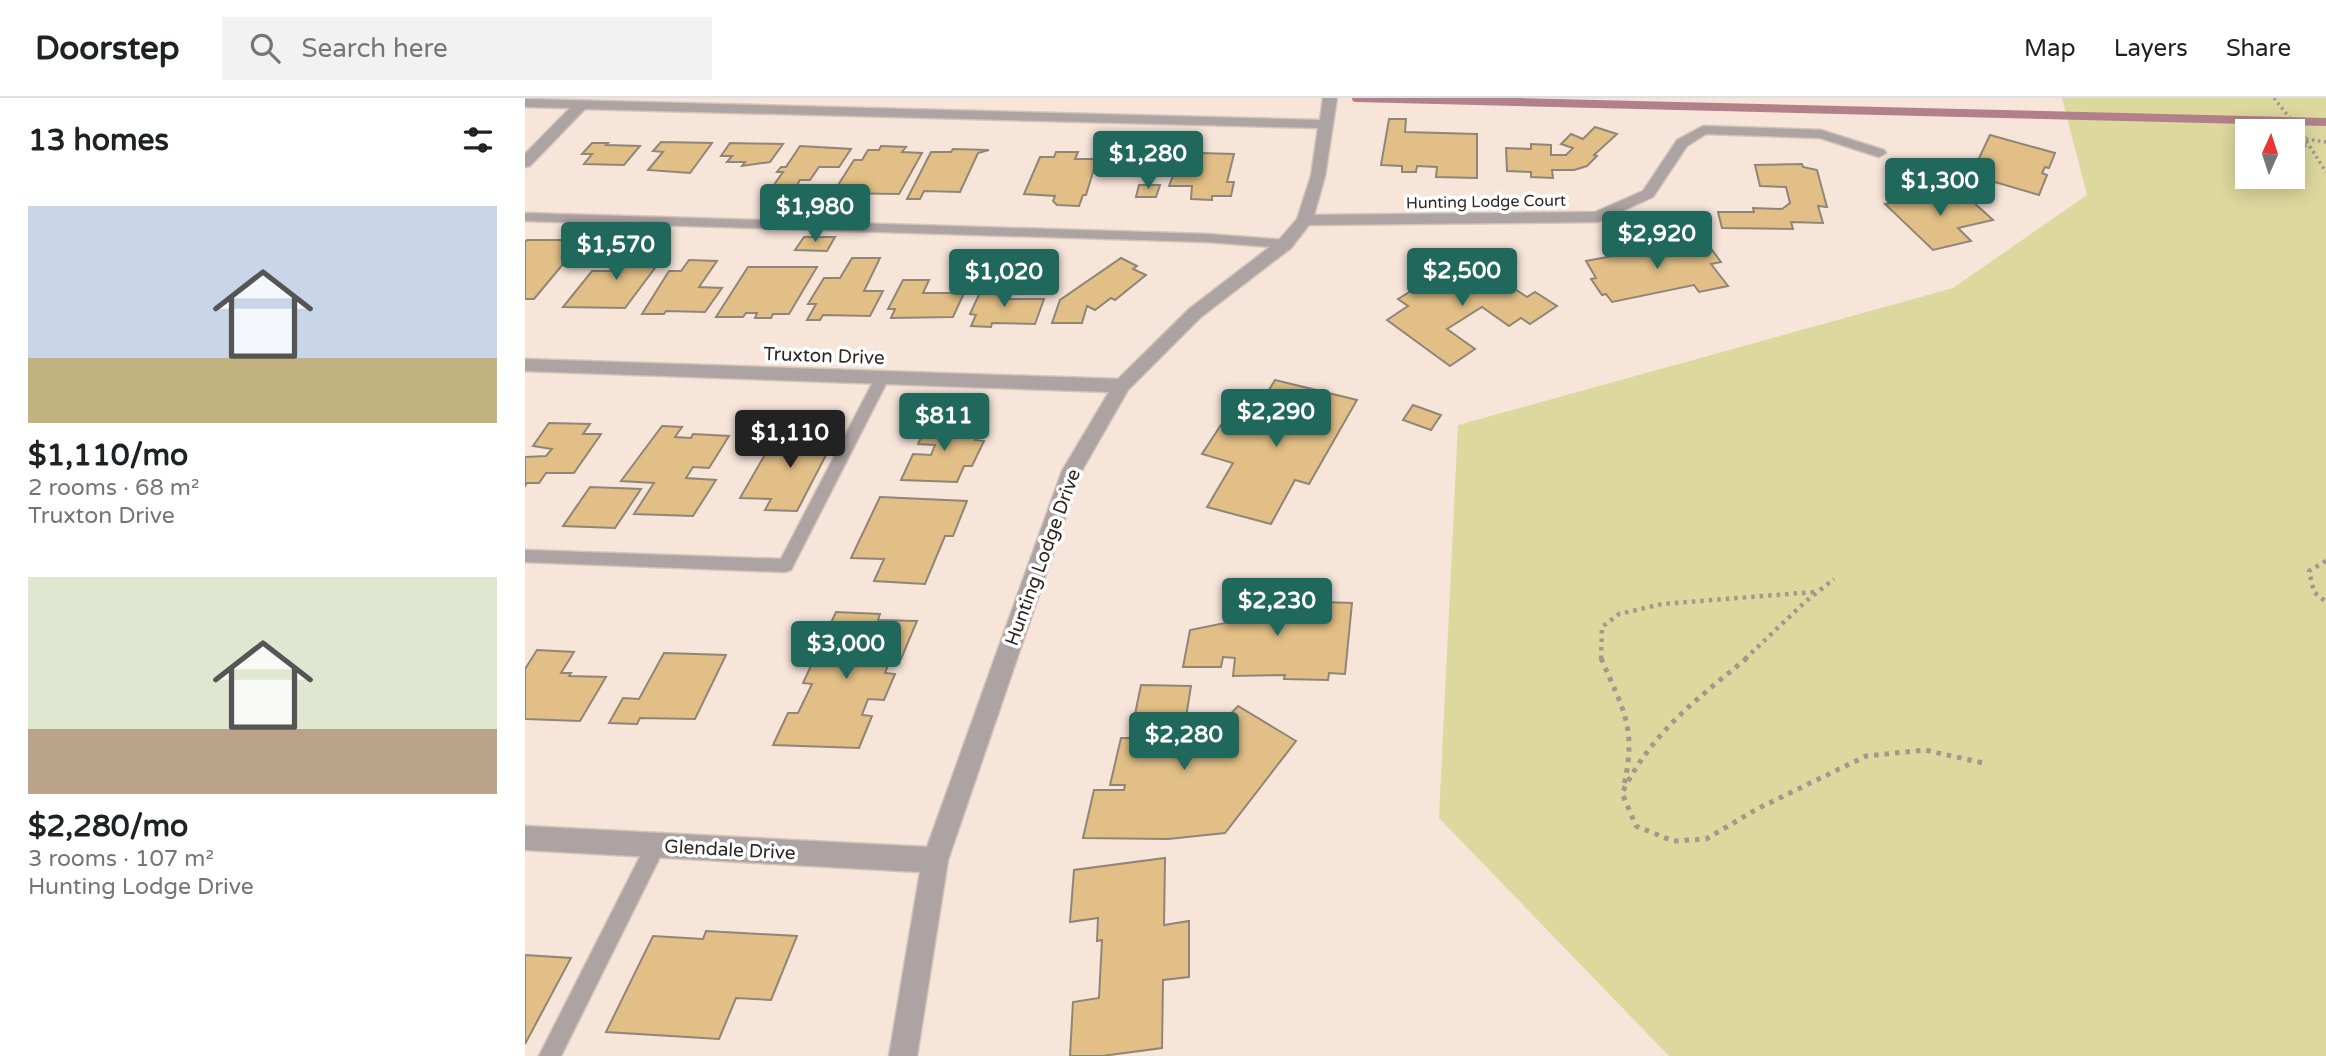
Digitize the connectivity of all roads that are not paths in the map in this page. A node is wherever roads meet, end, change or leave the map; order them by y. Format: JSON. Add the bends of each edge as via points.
{"nodes":[{"id":1,"x":1331,"y":98,"type":"edge"},
{"id":2,"x":525,"y":103,"type":"edge"},
{"id":3,"x":581,"y":105,"type":"junction"},
{"id":4,"x":1325,"y":124,"type":"junction"},
{"id":5,"x":1879,"y":153,"type":"dead end"},
{"id":6,"x":525,"y":163,"type":"edge"},
{"id":7,"x":525,"y":217,"type":"edge"},
{"id":8,"x":1305,"y":220,"type":"junction"},
{"id":9,"x":1285,"y":244,"type":"junction"},
{"id":10,"x":525,"y":365,"type":"edge"},
{"id":11,"x":882,"y":377,"type":"junction"},
{"id":12,"x":1122,"y":386,"type":"junction"},
{"id":13,"x":525,"y":556,"type":"edge"},
{"id":14,"x":525,"y":838,"type":"edge"},
{"id":15,"x":656,"y":845,"type":"junction"},
{"id":16,"x":935,"y":860,"type":"junction"},
{"id":17,"x":550,"y":1056,"type":"edge"},
{"id":18,"x":903,"y":1056,"type":"edge"}],
"edges":[{"from":1,"to":4,"type":"street","name":"Hunting Lodge Drive"},
{"from":2,"to":3,"type":"street"},
{"from":3,"to":4,"type":"street"},
{"from":3,"to":6,"type":"street"},
{"from":4,"to":8,"type":"street","name":"Hunting Lodge Drive","via":[[1318,176]]},
{"from":5,"to":8,"type":"street","name":"Hunting Lodge Court","via":[[1821,134],[1703,130],[1682,143],[1648,194],[1598,217]]},
{"from":7,"to":9,"type":"lane"},
{"from":8,"to":9,"type":"street","name":"Hunting Lodge Drive"},
{"from":9,"to":12,"type":"street","name":"Hunting Lodge Drive","via":[[1195,313]]},
{"from":10,"to":11,"type":"street","name":"Truxton Drive"},
{"from":11,"to":12,"type":"street","name":"Truxton Drive"},
{"from":11,"to":13,"type":"lane","via":[[785,566]]},
{"from":12,"to":16,"type":"street","name":"Hunting Lodge Drive","via":[[1072,471]]},
{"from":14,"to":15,"type":"street","name":"Glendale Drive"},
{"from":15,"to":16,"type":"street","name":"Glendale Drive"},
{"from":15,"to":17,"type":"lane"},
{"from":16,"to":18,"type":"street","name":"Hunting Lodge Drive"}]}
